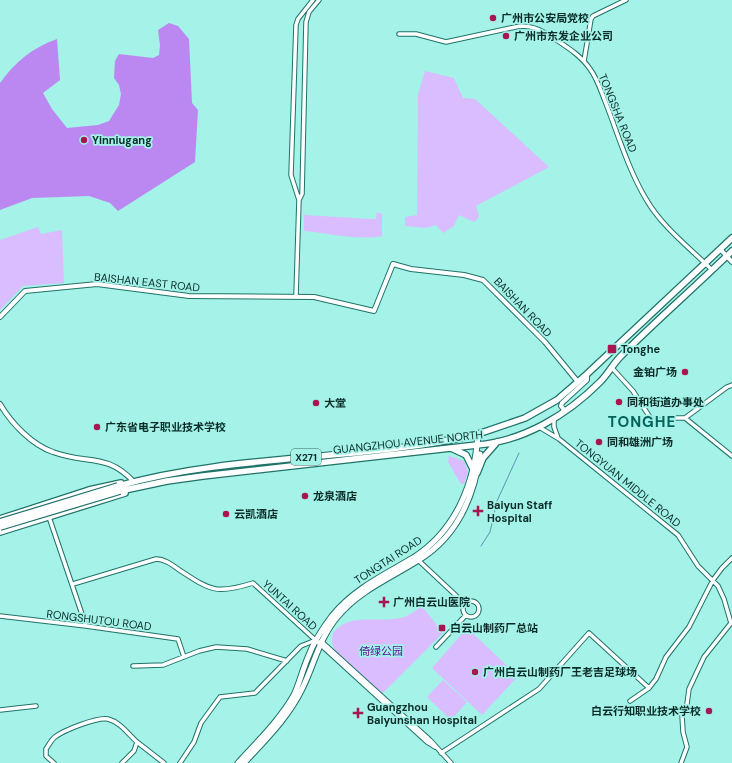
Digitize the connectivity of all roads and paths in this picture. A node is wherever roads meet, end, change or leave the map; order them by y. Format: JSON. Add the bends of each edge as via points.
{"nodes":[{"id":1,"x":313,"y":0,"type":"edge"},
{"id":2,"x":319,"y":0,"type":"edge"},
{"id":3,"x":626,"y":0,"type":"edge"},
{"id":4,"x":399,"y":34,"type":"dead end"},
{"id":5,"x":584,"y":61,"type":"junction"},
{"id":6,"x":299,"y":200,"type":"junction"},
{"id":7,"x":732,"y":238,"type":"edge"},
{"id":8,"x":720,"y":249,"type":"junction"},
{"id":9,"x":732,"y":251,"type":"edge"},
{"id":10,"x":727,"y":256,"type":"junction"},
{"id":11,"x":732,"y":262,"type":"edge"},
{"id":12,"x":705,"y":263,"type":"junction"},
{"id":13,"x":393,"y":264,"type":"joint"},
{"id":14,"x":712,"y":270,"type":"junction"},
{"id":15,"x":296,"y":296,"type":"junction"},
{"id":16,"x":0,"y":317,"type":"edge"},
{"id":17,"x":612,"y":368,"type":"junction"},
{"id":18,"x":587,"y":374,"type":"junction"},
{"id":19,"x":578,"y":382,"type":"junction"},
{"id":20,"x":732,"y":385,"type":"edge"},
{"id":21,"x":0,"y":404,"type":"edge"},
{"id":22,"x":565,"y":411,"type":"junction"},
{"id":23,"x":554,"y":418,"type":"junction"},
{"id":24,"x":685,"y":418,"type":"junction"},
{"id":25,"x":539,"y":427,"type":"junction"},
{"id":26,"x":478,"y":434,"type":"junction"},
{"id":27,"x":559,"y":439,"type":"junction"},
{"id":28,"x":498,"y":442,"type":"junction"},
{"id":29,"x":479,"y":445,"type":"junction"},
{"id":30,"x":404,"y":446,"type":"junction"},
{"id":31,"x":449,"y":447,"type":"junction"},
{"id":32,"x":405,"y":452,"type":"junction"},
{"id":33,"x":732,"y":456,"type":"edge"},
{"id":34,"x":475,"y":471,"type":"junction"},
{"id":35,"x":135,"y":485,"type":"junction"},
{"id":36,"x":119,"y":489,"type":"junction"},
{"id":37,"x":49,"y":517,"type":"junction"},
{"id":38,"x":0,"y":520,"type":"edge"},
{"id":39,"x":2,"y":530,"type":"edge"},
{"id":40,"x":732,"y":558,"type":"edge"},
{"id":41,"x":416,"y":559,"type":"junction"},
{"id":42,"x":714,"y":580,"type":"junction"},
{"id":43,"x":73,"y":584,"type":"junction"},
{"id":44,"x":465,"y":604,"type":"junction"},
{"id":45,"x":0,"y":616,"type":"edge"},
{"id":46,"x":466,"y":616,"type":"junction"},
{"id":47,"x":86,"y":626,"type":"junction"},
{"id":48,"x":319,"y":642,"type":"junction"},
{"id":49,"x":436,"y":647,"type":"dead end"},
{"id":50,"x":184,"y":657,"type":"junction"},
{"id":51,"x":287,"y":660,"type":"junction"},
{"id":52,"x":133,"y":666,"type":"dead end"},
{"id":53,"x":649,"y":688,"type":"junction"},
{"id":54,"x":630,"y":702,"type":"dead end"},
{"id":55,"x":36,"y":706,"type":"dead end"},
{"id":56,"x":0,"y":711,"type":"edge"},
{"id":57,"x":137,"y":742,"type":"junction"},
{"id":58,"x":441,"y":753,"type":"junction"},
{"id":59,"x":54,"y":763,"type":"edge"},
{"id":60,"x":122,"y":763,"type":"edge"},
{"id":61,"x":164,"y":763,"type":"edge"},
{"id":62,"x":180,"y":763,"type":"edge"},
{"id":63,"x":238,"y":763,"type":"edge"},
{"id":64,"x":244,"y":763,"type":"edge"},
{"id":65,"x":451,"y":763,"type":"edge"},
{"id":66,"x":682,"y":763,"type":"edge"}],
"edges":[{"from":1,"to":6,"type":"street","via":[[296,25],[291,175]]},
{"from":2,"to":6,"type":"street","via":[[309,12],[306,22],[302,194]]},
{"from":3,"to":5,"type":"street","via":[[593,16]]},
{"from":4,"to":5,"type":"street","name":"TONGSHA ROAD","via":[[416,34],[446,42],[520,26],[532,26],[539,28]]},
{"from":5,"to":12,"type":"street","name":"TONGSHA ROAD","via":[[599,86],[631,170],[646,199],[666,224]]},
{"from":6,"to":15,"type":"street"},
{"from":7,"to":8,"type":"main road","name":"GUANGZHOU AVENUE NORTH"},
{"from":8,"to":10,"type":"street"},
{"from":8,"to":12,"type":"main road","name":"GUANGZHOU AVENUE NORTH"},
{"from":9,"to":10,"type":"main road","name":"GUANGZHOU AVENUE NORTH"},
{"from":10,"to":11,"type":"street"},
{"from":10,"to":14,"type":"main road","name":"GUANGZHOU AVENUE NORTH"},
{"from":12,"to":14,"type":"street","name":"TONGSHA ROAD"},
{"from":12,"to":18,"type":"main road","name":"GUANGZHOU AVENUE NORTH"},
{"from":13,"to":15,"type":"street","name":"BAISHAN EAST ROAD","via":[[374,311],[328,300]]},
{"from":13,"to":19,"type":"street","name":"BAISHAN ROAD","via":[[483,280],[544,342]]},
{"from":14,"to":17,"type":"main road","name":"GUANGZHOU AVENUE NORTH","via":[[621,356]]},
{"from":15,"to":16,"type":"street","name":"BAISHAN EAST ROAD","via":[[199,297],[110,285],[87,285],[25,292]]},
{"from":17,"to":22,"type":"main road","name":"GUANGZHOU AVENUE NORTH","via":[[594,388]]},
{"from":17,"to":24,"type":"street","via":[[633,391],[653,422]]},
{"from":18,"to":19,"type":"main road","name":"GUANGZHOU AVENUE NORTH"},
{"from":18,"to":22,"type":"street","via":[[587,380],[562,403]]},
{"from":19,"to":26,"type":"main road","name":"GUANGZHOU AVENUE NORTH","via":[[537,413]]},
{"from":20,"to":24,"type":"street"},
{"from":21,"to":35,"type":"street","via":[[10,419],[44,448],[64,456],[108,462],[122,470]]},
{"from":22,"to":23,"type":"main road","name":"GUANGZHOU AVENUE NORTH"},
{"from":23,"to":25,"type":"main road","name":"GUANGZHOU AVENUE NORTH"},
{"from":23,"to":27,"type":"street","via":[[554,427]]},
{"from":24,"to":33,"type":"street"},
{"from":25,"to":27,"type":"street","name":"TONGYUAN MIDDLE ROAD"},
{"from":25,"to":28,"type":"main road","name":"GUANGZHOU AVENUE NORTH"},
{"from":26,"to":29,"type":"main road","name":"TONGTAI ROAD"},
{"from":26,"to":30,"type":"main road","name":"GUANGZHOU AVENUE NORTH","number":"X271"},
{"from":27,"to":42,"type":"street","name":"TONGYUAN MIDDLE ROAD","via":[[670,528],[698,566]]},
{"from":28,"to":29,"type":"main road","name":"GUANGZHOU AVENUE NORTH","number":"X271"},
{"from":28,"to":34,"type":"main road"},
{"from":29,"to":31,"type":"main road","name":"GUANGZHOU AVENUE NORTH","number":"X271"},
{"from":29,"to":34,"type":"main road","name":"TONGTAI ROAD"},
{"from":30,"to":32,"type":"main road"},
{"from":30,"to":35,"type":"main road","name":"GUANGZHOU AVENUE NORTH","number":"X271","via":[[209,468]]},
{"from":31,"to":32,"type":"main road","name":"GUANGZHOU AVENUE NORTH","number":"X271"},
{"from":31,"to":34,"type":"main road","via":[[466,455]]},
{"from":32,"to":35,"type":"main road","name":"GUANGZHOU AVENUE NORTH","number":"X271"},
{"from":34,"to":41,"type":"main road","name":"TONGTAI ROAD","via":[[466,507],[456,524],[435,548]]},
{"from":35,"to":36,"type":"main road"},
{"from":35,"to":37,"type":"main road","name":"GUANGZHOU AVENUE NORTH","number":"X271","via":[[114,497]]},
{"from":35,"to":38,"type":"main road","name":"GUANGZHOU AVENUE NORTH","number":"X271","via":[[102,486]]},
{"from":36,"to":38,"type":"main road","bridge":true},
{"from":36,"to":39,"type":"main road","bridge":true},
{"from":37,"to":39,"type":"main road","name":"GUANGZHOU AVENUE NORTH","number":"X271"},
{"from":37,"to":43,"type":"street"},
{"from":38,"to":39,"type":"main road"},
{"from":40,"to":42,"type":"street"},
{"from":41,"to":44,"type":"street"},
{"from":41,"to":48,"type":"main road","name":"TONGTAI ROAD","via":[[367,584],[349,598],[333,616]]},
{"from":42,"to":53,"type":"street","via":[[689,627],[666,658]]},
{"from":42,"to":66,"type":"street","via":[[724,599],[731,623],[704,657],[689,689],[682,715],[687,747]]},
{"from":43,"to":47,"type":"street"},
{"from":43,"to":48,"type":"street","name":"YUNTAI ROAD","via":[[156,559],[164,560],[201,584],[216,590],[233,589],[252,583]]},
{"from":44,"to":46,"type":"street","via":[[463,609]]},
{"from":44,"to":46,"type":"street","via":[[473,601],[480,609],[474,617]]},
{"from":45,"to":47,"type":"street","name":"RONGSHUTOU ROAD"},
{"from":46,"to":49,"type":"street"},
{"from":47,"to":50,"type":"street","name":"RONGSHUTOU ROAD","via":[[178,639]]},
{"from":48,"to":51,"type":"street","via":[[301,646]]},
{"from":48,"to":58,"type":"street","name":"YUNTAI ROAD"},
{"from":48,"to":63,"type":"main road","name":"TONGTAI ROAD","via":[[289,703]]},
{"from":48,"to":64,"type":"main road","name":"TONGTAI ROAD","via":[[304,686],[292,706]]},
{"from":50,"to":51,"type":"street","via":[[216,647],[247,649]]},
{"from":50,"to":52,"type":"street","via":[[163,665]]},
{"from":51,"to":62,"type":"street","via":[[255,693],[220,696],[201,723],[194,742]]},
{"from":53,"to":54,"type":"street"},
{"from":53,"to":58,"type":"street","via":[[589,633],[539,689]]},
{"from":55,"to":56,"type":"street"},
{"from":57,"to":59,"type":"street","via":[[118,724],[106,719],[94,721],[63,732],[54,738],[46,749],[46,756]]},
{"from":57,"to":60,"type":"street","via":[[134,751]]},
{"from":57,"to":61,"type":"street"},
{"from":58,"to":65,"type":"street","name":"YUNTAI ROAD"}]}
